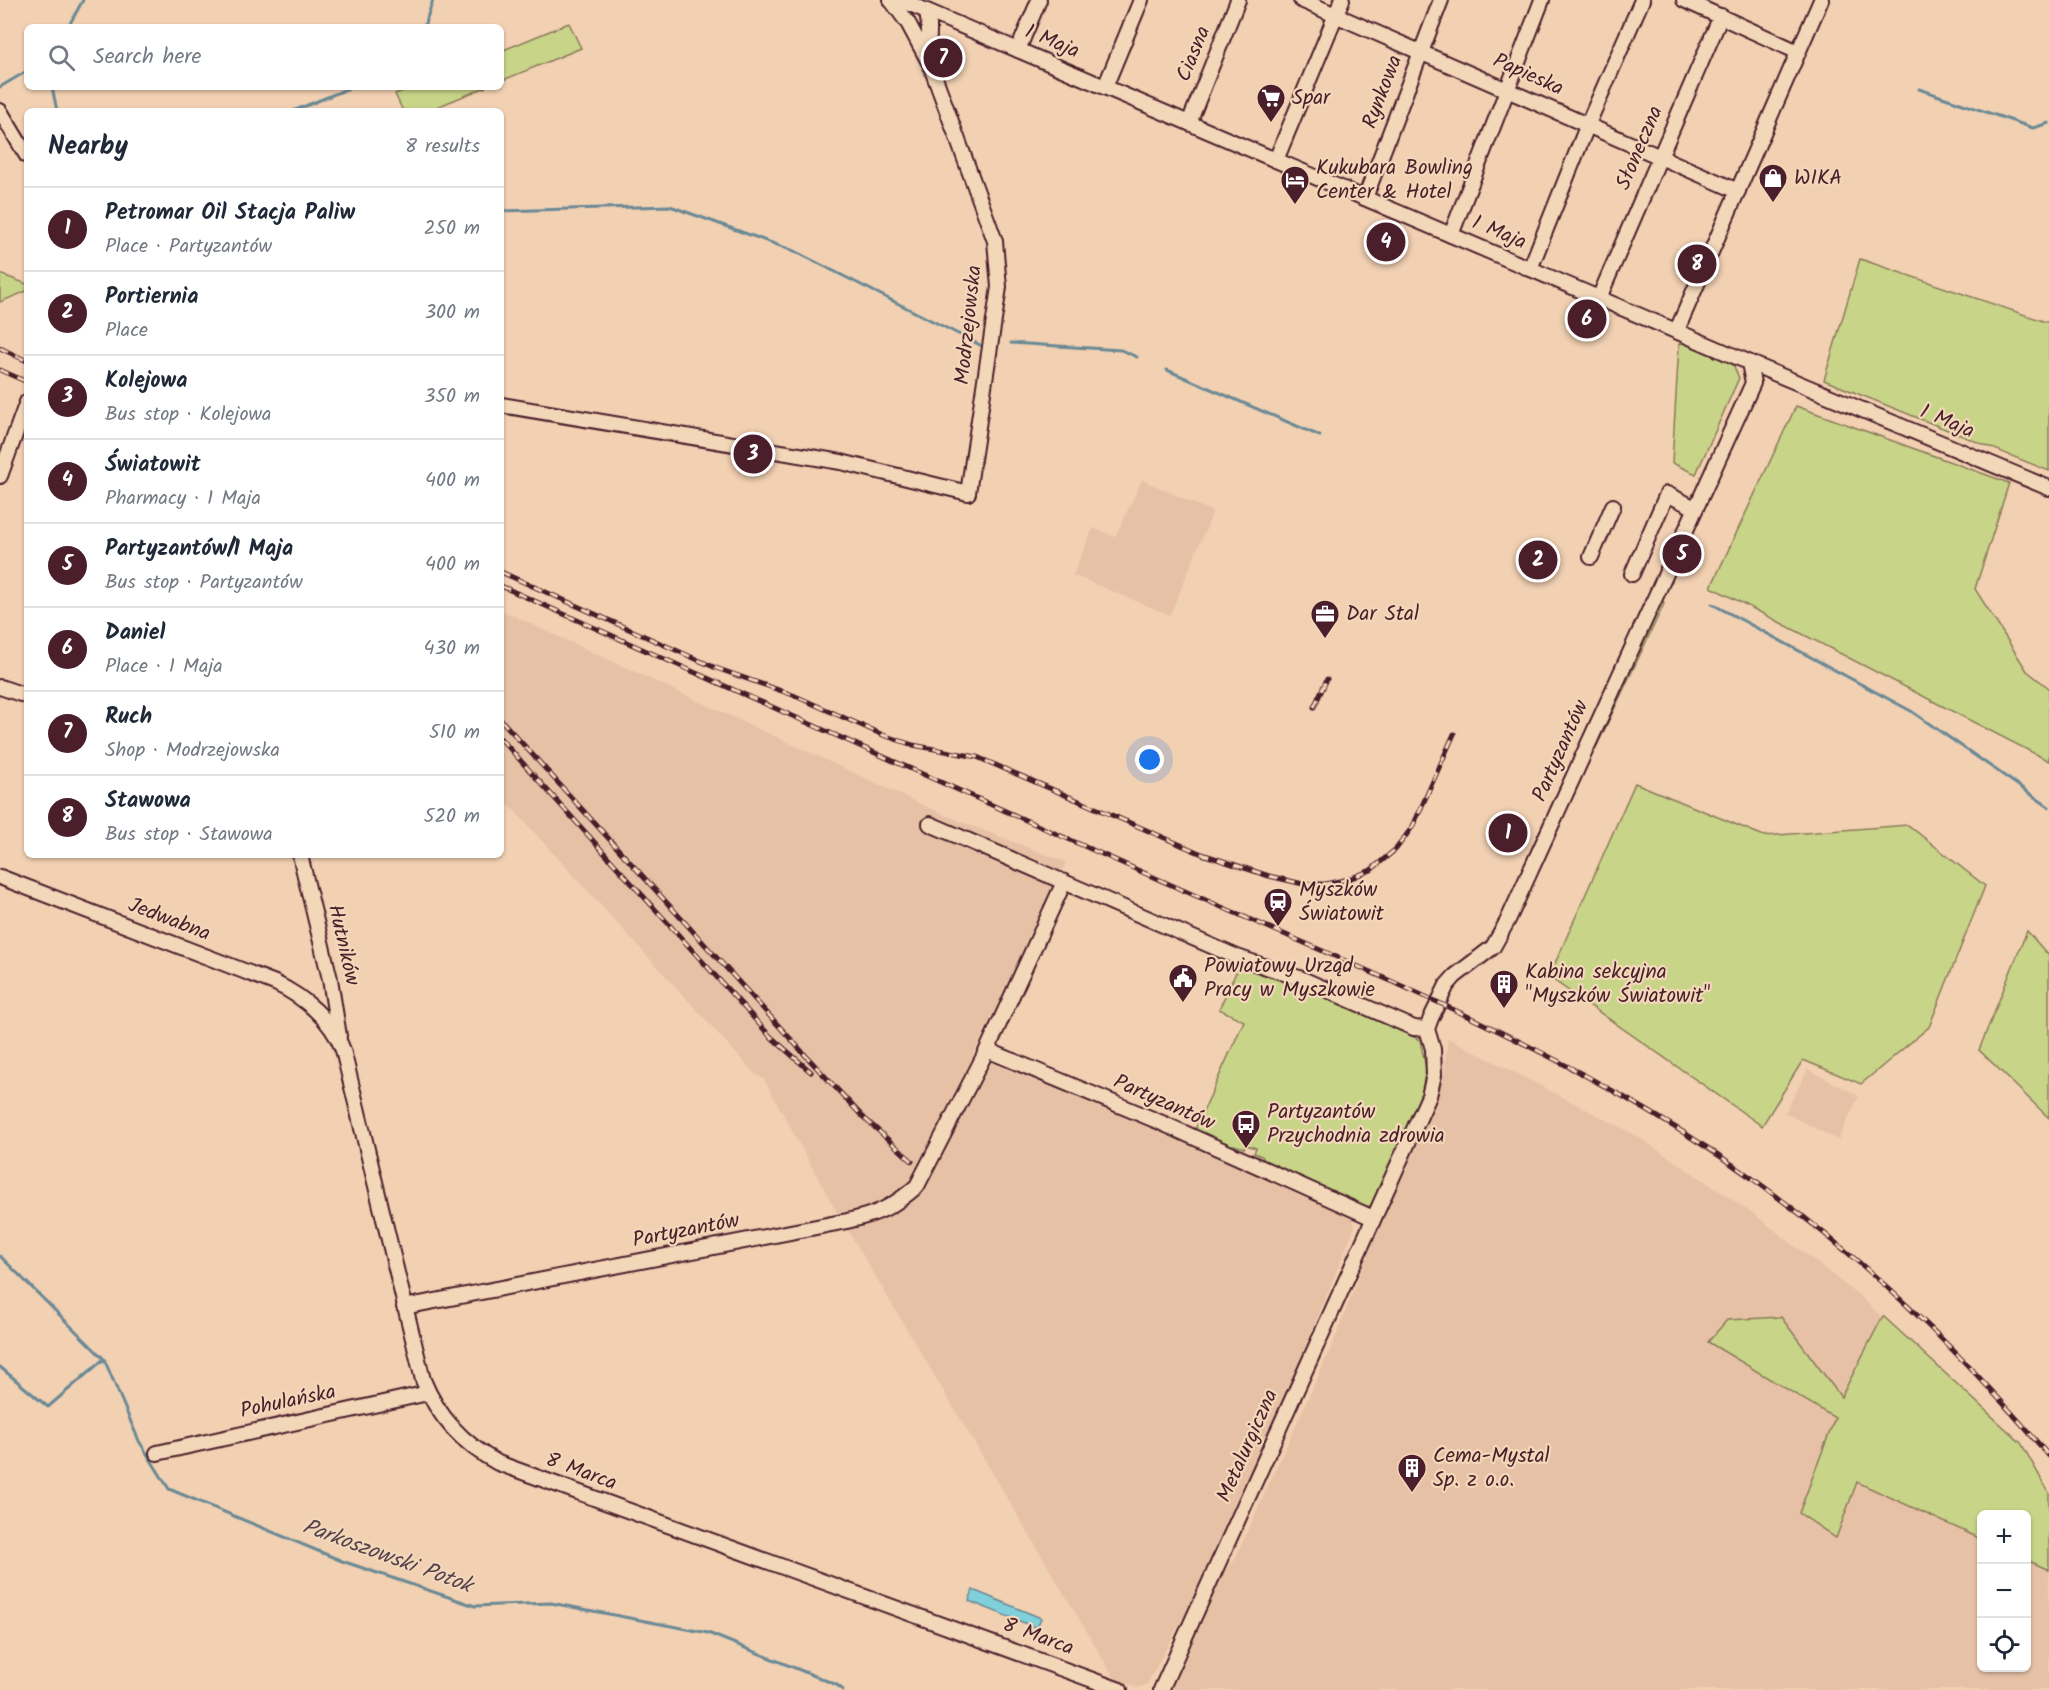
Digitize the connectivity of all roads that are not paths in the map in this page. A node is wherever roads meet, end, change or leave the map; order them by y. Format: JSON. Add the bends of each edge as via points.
{"nodes":[{"id":1,"x":891,"y":0,"type":"edge"},
{"id":2,"x":901,"y":0,"type":"edge"},
{"id":3,"x":1039,"y":0,"type":"edge"},
{"id":4,"x":1141,"y":0,"type":"edge"},
{"id":5,"x":1238,"y":0,"type":"edge"},
{"id":6,"x":1301,"y":0,"type":"edge"},
{"id":7,"x":1342,"y":0,"type":"edge"},
{"id":8,"x":1441,"y":0,"type":"edge"},
{"id":9,"x":1542,"y":0,"type":"edge"},
{"id":10,"x":1642,"y":0,"type":"edge"},
{"id":11,"x":1684,"y":0,"type":"edge"},
{"id":12,"x":1821,"y":0,"type":"edge"},
{"id":13,"x":929,"y":5,"type":"edge"},
{"id":14,"x":1336,"y":16,"type":"junction"},
{"id":15,"x":1721,"y":16,"type":"junction"},
{"id":16,"x":912,"y":29,"type":"junction"},
{"id":17,"x":1018,"y":50,"type":"junction"},
{"id":18,"x":1420,"y":51,"type":"junction"},
{"id":19,"x":1798,"y":52,"type":"junction"},
{"id":20,"x":930,"y":64,"type":"junction"},
{"id":21,"x":1106,"y":87,"type":"junction"},
{"id":22,"x":1508,"y":90,"type":"junction"},
{"id":23,"x":0,"y":111,"type":"edge"},
{"id":24,"x":1189,"y":123,"type":"junction"},
{"id":25,"x":1588,"y":124,"type":"junction"},
{"id":26,"x":24,"y":151,"type":"edge"},
{"id":27,"x":1659,"y":155,"type":"junction"},
{"id":28,"x":1276,"y":160,"type":"junction"},
{"id":29,"x":1738,"y":191,"type":"junction"},
{"id":30,"x":1365,"y":198,"type":"junction"},
{"id":31,"x":1451,"y":235,"type":"junction"},
{"id":32,"x":1530,"y":269,"type":"junction"},
{"id":33,"x":1599,"y":298,"type":"junction"},
{"id":34,"x":1677,"y":330,"type":"junction"},
{"id":35,"x":1749,"y":363,"type":"junction"},
{"id":36,"x":504,"y":406,"type":"edge"},
{"id":37,"x":24,"y":410,"type":"edge"},
{"id":38,"x":0,"y":476,"type":"edge"},
{"id":39,"x":2049,"y":488,"type":"edge"},
{"id":40,"x":1613,"y":506,"type":"dead end"},
{"id":41,"x":1695,"y":508,"type":"junction"},
{"id":42,"x":1591,"y":557,"type":"dead end"},
{"id":43,"x":1632,"y":574,"type":"dead end"},
{"id":44,"x":0,"y":687,"type":"edge"},
{"id":45,"x":24,"y":695,"type":"edge"},
{"id":46,"x":930,"y":824,"type":"dead end"},
{"id":47,"x":301,"y":858,"type":"edge"},
{"id":48,"x":0,"y":877,"type":"edge"},
{"id":49,"x":1064,"y":882,"type":"junction"},
{"id":50,"x":318,"y":1012,"type":"joint"},
{"id":51,"x":1427,"y":1029,"type":"junction"},
{"id":52,"x":340,"y":1044,"type":"junction"},
{"id":53,"x":987,"y":1050,"type":"junction"},
{"id":54,"x":1373,"y":1218,"type":"junction"},
{"id":55,"x":404,"y":1307,"type":"junction"},
{"id":56,"x":428,"y":1393,"type":"junction"},
{"id":57,"x":157,"y":1453,"type":"dead end"},
{"id":58,"x":1120,"y":1690,"type":"edge"},
{"id":59,"x":1161,"y":1690,"type":"edge"}],
"edges":[{"from":1,"to":16,"type":"street","name":"Modrzejowska"},
{"from":2,"to":13,"type":"street","name":"1 Maja"},
{"from":3,"to":17,"type":"street"},
{"from":4,"to":21,"type":"street"},
{"from":5,"to":24,"type":"street","name":"Ciasna"},
{"from":6,"to":14,"type":"street","name":"Papieska"},
{"from":7,"to":14,"type":"street"},
{"from":8,"to":18,"type":"street","name":"Rynkowa"},
{"from":9,"to":22,"type":"street"},
{"from":10,"to":25,"type":"street"},
{"from":11,"to":15,"type":"street"},
{"from":12,"to":19,"type":"street"},
{"from":13,"to":16,"type":"street","via":[[914,20]]},
{"from":13,"to":17,"type":"street","name":"1 Maja"},
{"from":13,"to":20,"type":"street","name":"Modrzejowska"},
{"from":14,"to":18,"type":"street","name":"Papieska"},
{"from":14,"to":28,"type":"street"},
{"from":15,"to":19,"type":"street"},
{"from":15,"to":27,"type":"street","name":"Słoneczna"},
{"from":16,"to":20,"type":"street","name":"Modrzejowska"},
{"from":17,"to":21,"type":"street","name":"1 Maja"},
{"from":18,"to":22,"type":"street","name":"Papieska"},
{"from":18,"to":30,"type":"street","name":"Rynkowa"},
{"from":19,"to":29,"type":"street"},
{"from":20,"to":36,"type":"street","name":"Modrzejowska","via":[[995,241],[998,265],[999,287],[968,493],[841,462]]},
{"from":21,"to":24,"type":"street","name":"1 Maja"},
{"from":22,"to":25,"type":"street","name":"Papieska"},
{"from":22,"to":31,"type":"street"},
{"from":23,"to":26,"type":"street"},
{"from":24,"to":28,"type":"street","name":"1 Maja"},
{"from":25,"to":27,"type":"street","name":"Papieska"},
{"from":25,"to":32,"type":"street"},
{"from":27,"to":29,"type":"street","name":"Papieska"},
{"from":27,"to":33,"type":"street","name":"Słoneczna"},
{"from":28,"to":30,"type":"street","name":"1 Maja"},
{"from":29,"to":34,"type":"street"},
{"from":30,"to":31,"type":"street","name":"1 Maja"},
{"from":31,"to":32,"type":"street","name":"1 Maja"},
{"from":32,"to":33,"type":"street","name":"1 Maja"},
{"from":33,"to":34,"type":"street","name":"1 Maja"},
{"from":34,"to":35,"type":"street","name":"1 Maja"},
{"from":35,"to":39,"type":"street","name":"1 Maja"},
{"from":35,"to":41,"type":"street","name":"Partyzantów","via":[[1753,383]]},
{"from":37,"to":38,"type":"street"},
{"from":40,"to":42,"type":"street"},
{"from":41,"to":43,"type":"street","via":[[1667,494]]},
{"from":41,"to":51,"type":"street","name":"Partyzantów","via":[[1508,920],[1493,947],[1447,985]]},
{"from":44,"to":45,"type":"street"},
{"from":46,"to":49,"type":"street"},
{"from":47,"to":52,"type":"street","name":"Hutników","via":[[330,979]]},
{"from":48,"to":50,"type":"street","name":"Jedwabna","via":[[275,984]]},
{"from":49,"to":51,"type":"street","via":[[1237,957],[1302,979],[1414,1028]]},
{"from":49,"to":53,"type":"street"},
{"from":50,"to":52,"type":"street","name":"8 Marca"},
{"from":51,"to":54,"type":"street","via":[[1434,1076],[1429,1096]]},
{"from":52,"to":55,"type":"street","name":"8 Marca"},
{"from":53,"to":54,"type":"street","name":"Partyzantów"},
{"from":53,"to":55,"type":"street","name":"Partyzantów","via":[[917,1186],[877,1215]]},
{"from":54,"to":59,"type":"street","name":"Metalurgiczna"},
{"from":55,"to":56,"type":"street","name":"8 Marca"},
{"from":56,"to":57,"type":"street","name":"Pohulańska"},
{"from":56,"to":58,"type":"street","name":"8 Marca","via":[[459,1436],[498,1463]]}]}
